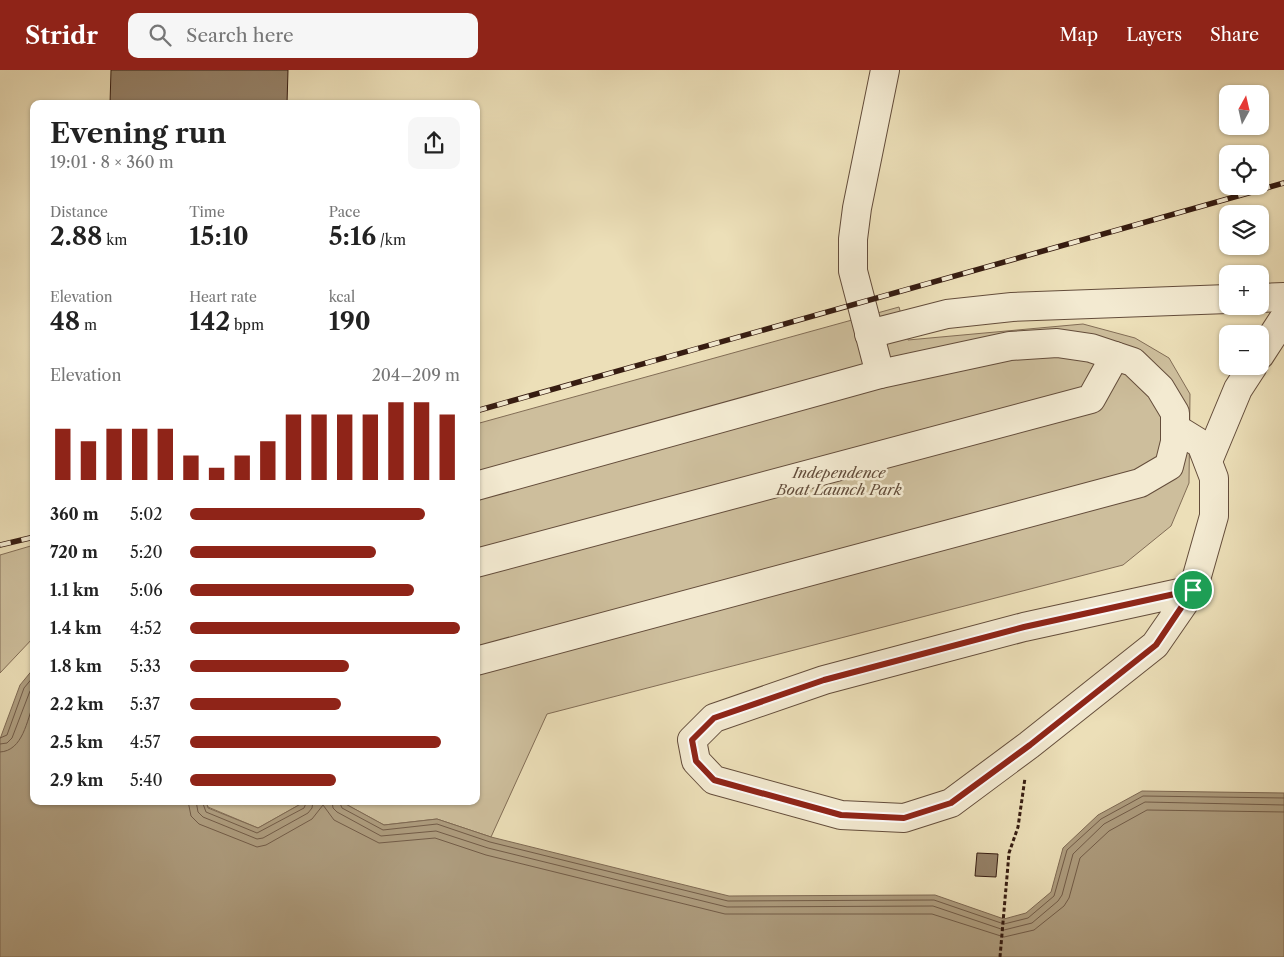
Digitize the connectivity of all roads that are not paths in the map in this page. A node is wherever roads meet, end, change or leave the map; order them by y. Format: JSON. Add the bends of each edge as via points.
{"nodes":[{"id":1,"x":884,"y":70,"type":"edge"},
{"id":2,"x":1284,"y":297,"type":"edge"},
{"id":3,"x":1269,"y":298,"type":"edge"},
{"id":4,"x":1219,"y":299,"type":"edge"},
{"id":5,"x":1284,"y":318,"type":"edge"},
{"id":6,"x":869,"y":334,"type":"junction"},
{"id":7,"x":1269,"y":341,"type":"edge"},
{"id":8,"x":1115,"y":356,"type":"junction"},
{"id":9,"x":880,"y":374,"type":"junction"},
{"id":10,"x":1247,"y":375,"type":"edge"},
{"id":11,"x":1175,"y":428,"type":"junction"},
{"id":12,"x":1208,"y":461,"type":"junction"},
{"id":13,"x":480,"y":485,"type":"edge"},
{"id":14,"x":480,"y":562,"type":"edge"},
{"id":15,"x":1193,"y":590,"type":"junction"},
{"id":16,"x":480,"y":660,"type":"edge"}],
"edges":[{"from":1,"to":6,"type":"street","via":[[853,239],[853,271]]},
{"from":2,"to":3,"type":"street"},
{"from":4,"to":6,"type":"street","via":[[1012,306],[947,314]]},
{"from":5,"to":7,"type":"street"},
{"from":6,"to":9,"type":"street"},
{"from":8,"to":9,"type":"street","via":[[1057,342],[1010,346]]},
{"from":8,"to":11,"type":"street","via":[[1133,362],[1160,388],[1175,413]]},
{"from":8,"to":14,"type":"street","via":[[1091,399]]},
{"from":9,"to":13,"type":"street"},
{"from":10,"to":12,"type":"street"},
{"from":11,"to":12,"type":"street","via":[[1201,444]]},
{"from":11,"to":16,"type":"street","via":[[1175,442],[1168,466],[1140,483]]},
{"from":12,"to":15,"type":"street","via":[[1214,478],[1214,516]]},
{"from":15,"to":15,"type":"street","via":[[1156,645],[951,803],[904,818],[841,815],[714,780],[696,761],[692,740],[714,718],[824,680],[1024,627]]}]}
